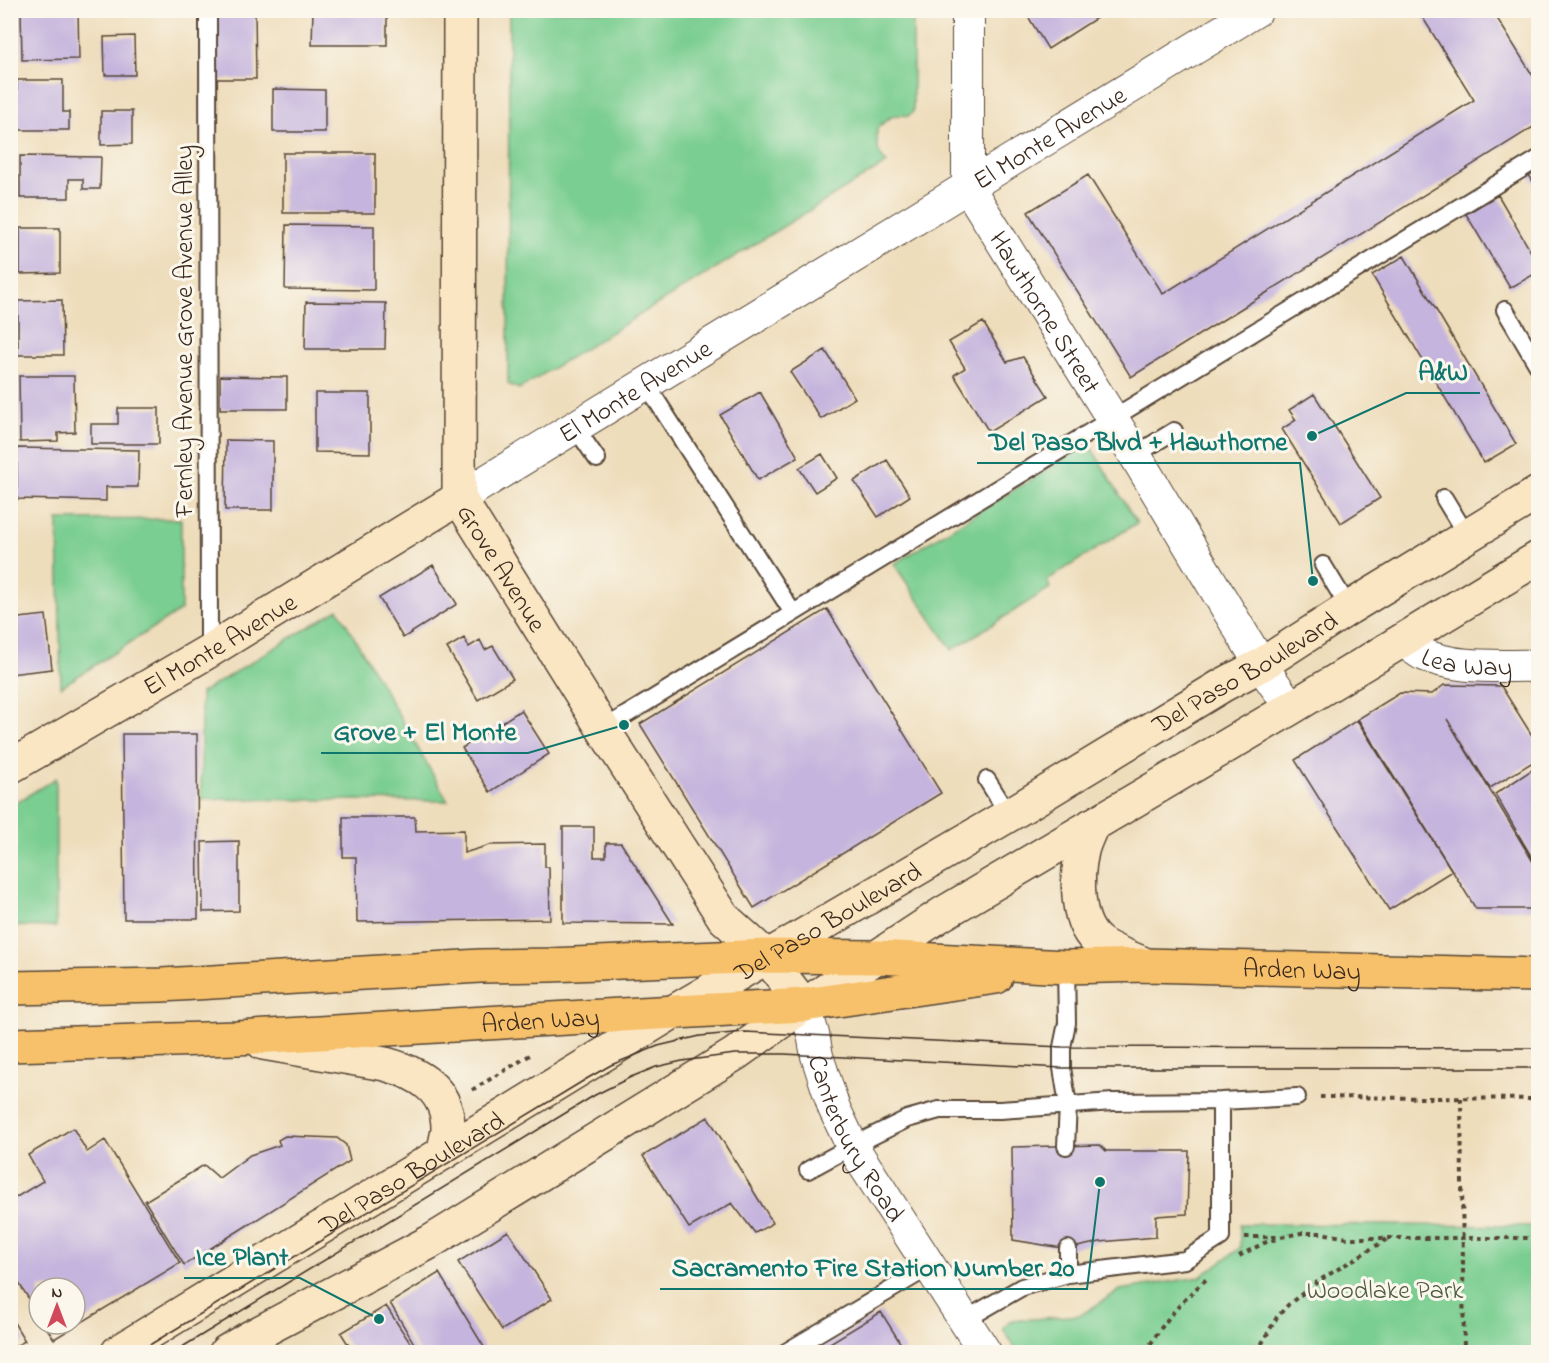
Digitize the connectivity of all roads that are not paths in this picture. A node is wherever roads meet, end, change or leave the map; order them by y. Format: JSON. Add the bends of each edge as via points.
{"nodes":[{"id":1,"x":208,"y":10,"type":"edge"},
{"id":2,"x":460,"y":10,"type":"edge"},
{"id":3,"x":968,"y":10,"type":"edge"},
{"id":4,"x":1257,"y":10,"type":"edge"},
{"id":5,"x":1539,"y":159,"type":"edge"},
{"id":6,"x":968,"y":187,"type":"junction"},
{"id":7,"x":1505,"y":310,"type":"dead end"},
{"id":8,"x":1539,"y":366,"type":"edge"},
{"id":9,"x":646,"y":384,"type":"junction"},
{"id":10,"x":1112,"y":419,"type":"junction"},
{"id":11,"x":575,"y":427,"type":"junction"},
{"id":12,"x":1174,"y":431,"type":"dead end"},
{"id":13,"x":1135,"y":455,"type":"junction"},
{"id":14,"x":597,"y":459,"type":"dead end"},
{"id":15,"x":1539,"y":493,"type":"edge"},
{"id":16,"x":459,"y":498,"type":"junction"},
{"id":17,"x":1444,"y":498,"type":"dead end"},
{"id":18,"x":1467,"y":536,"type":"junction"},
{"id":19,"x":1539,"y":558,"type":"edge"},
{"id":20,"x":1323,"y":565,"type":"dead end"},
{"id":21,"x":1349,"y":608,"type":"junction"},
{"id":22,"x":793,"y":613,"type":"junction"},
{"id":23,"x":1403,"y":640,"type":"junction"},
{"id":24,"x":209,"y":651,"type":"junction"},
{"id":25,"x":1261,"y":665,"type":"junction"},
{"id":26,"x":1539,"y":666,"type":"edge"},
{"id":27,"x":1291,"y":708,"type":"junction"},
{"id":28,"x":603,"y":729,"type":"junction"},
{"id":29,"x":10,"y":768,"type":"edge"},
{"id":30,"x":987,"y":780,"type":"dead end"},
{"id":31,"x":1009,"y":815,"type":"junction"},
{"id":32,"x":1092,"y":825,"type":"junction"},
{"id":33,"x":766,"y":956,"type":"junction"},
{"id":34,"x":877,"y":957,"type":"junction"},
{"id":35,"x":1146,"y":965,"type":"junction"},
{"id":36,"x":1066,"y":967,"type":"junction"},
{"id":37,"x":1539,"y":975,"type":"edge"},
{"id":38,"x":10,"y":988,"type":"edge"},
{"id":39,"x":804,"y":1005,"type":"junction"},
{"id":40,"x":673,"y":1012,"type":"junction"},
{"id":41,"x":10,"y":1031,"type":"edge"},
{"id":42,"x":237,"y":1038,"type":"junction"},
{"id":43,"x":26,"y":1045,"type":"edge"},
{"id":44,"x":1297,"y":1097,"type":"road end"},
{"id":45,"x":1221,"y":1101,"type":"junction"},
{"id":46,"x":1068,"y":1105,"type":"junction"},
{"id":47,"x":852,"y":1146,"type":"junction"},
{"id":48,"x":1066,"y":1146,"type":"dead end"},
{"id":49,"x":443,"y":1153,"type":"junction"},
{"id":50,"x":808,"y":1170,"type":"dead end"},
{"id":51,"x":1068,"y":1249,"type":"dead end"},
{"id":52,"x":929,"y":1267,"type":"junction"},
{"id":53,"x":1068,"y":1274,"type":"junction"},
{"id":54,"x":963,"y":1321,"type":"junction"},
{"id":55,"x":118,"y":1353,"type":"edge"},
{"id":56,"x":226,"y":1353,"type":"edge"},
{"id":57,"x":786,"y":1353,"type":"edge"},
{"id":58,"x":985,"y":1353,"type":"edge"}],
"edges":[{"from":1,"to":24,"type":"lane","name":"Fernley Avenue Grove Avenue Alley"},
{"from":2,"to":16,"type":"main road","name":"Grove Avenue"},
{"from":3,"to":6,"type":"street"},
{"from":4,"to":6,"type":"street","name":"El Monte Avenue"},
{"from":5,"to":10,"type":"lane"},
{"from":6,"to":9,"type":"street","name":"El Monte Avenue"},
{"from":6,"to":10,"type":"street","name":"Hawthorne Street"},
{"from":7,"to":8,"type":"lane"},
{"from":9,"to":11,"type":"street","name":"El Monte Avenue"},
{"from":9,"to":22,"type":"lane"},
{"from":10,"to":13,"type":"street","name":"Hawthorne Street"},
{"from":10,"to":22,"type":"lane"},
{"from":11,"to":14,"type":"lane"},
{"from":11,"to":16,"type":"street","name":"El Monte Avenue"},
{"from":12,"to":13,"type":"lane"},
{"from":13,"to":25,"type":"street","name":"Hawthorne Street"},
{"from":15,"to":18,"type":"main road","name":"Del Paso Boulevard"},
{"from":16,"to":24,"type":"main road","name":"El Monte Avenue"},
{"from":16,"to":28,"type":"main road","name":"Grove Avenue"},
{"from":17,"to":18,"type":"lane"},
{"from":18,"to":21,"type":"main road","name":"Del Paso Boulevard"},
{"from":19,"to":23,"type":"main road","name":"Del Paso Boulevard"},
{"from":20,"to":21,"type":"lane"},
{"from":21,"to":25,"type":"main road","name":"Del Paso Boulevard"},
{"from":22,"to":28,"type":"lane"},
{"from":23,"to":26,"type":"street","name":"Lea Way","via":[[1420,653],[1452,663]]},
{"from":23,"to":27,"type":"main road","name":"Del Paso Boulevard"},
{"from":24,"to":29,"type":"main road","name":"El Monte Avenue"},
{"from":25,"to":27,"type":"street","name":"Hawthorne Street"},
{"from":25,"to":31,"type":"main road","name":"Del Paso Boulevard"},
{"from":27,"to":32,"type":"main road","name":"Del Paso Boulevard"},
{"from":28,"to":33,"type":"main road","name":"Grove Avenue","via":[[724,918]]},
{"from":30,"to":31,"type":"lane"},
{"from":31,"to":33,"type":"main road","name":"Del Paso Boulevard"},
{"from":32,"to":34,"type":"main road","name":"Del Paso Boulevard"},
{"from":32,"to":35,"type":"main road","via":[[1082,850],[1079,885],[1086,927],[1099,942]]},
{"from":33,"to":34,"type":"main road","name":"Arden Way"},
{"from":33,"to":38,"type":"main road","name":"Arden Way","via":[[480,966],[152,986]]},
{"from":33,"to":39,"type":"main road","name":"Grove Avenue"},
{"from":33,"to":40,"type":"main road","name":"Del Paso Boulevard"},
{"from":34,"to":36,"type":"main road","name":"Arden Way"},
{"from":34,"to":39,"type":"main road","name":"Del Paso Boulevard"},
{"from":35,"to":36,"type":"main road","name":"Arden Way"},
{"from":35,"to":37,"type":"main road","name":"Arden Way"},
{"from":36,"to":39,"type":"main road","name":"Arden Way"},
{"from":36,"to":46,"type":"lane","via":[[1067,1023],[1062,1068]]},
{"from":39,"to":40,"type":"main road","name":"Arden Way"},
{"from":39,"to":47,"type":"street","name":"Canterbury Road","via":[[834,1108]]},
{"from":39,"to":56,"type":"main road","name":"Del Paso Boulevard","via":[[735,1054],[430,1242]]},
{"from":40,"to":42,"type":"main road","name":"Arden Way"},
{"from":40,"to":49,"type":"main road","name":"Del Paso Boulevard"},
{"from":41,"to":43,"type":"main road","via":[[21,1034]]},
{"from":42,"to":43,"type":"main road","name":"Arden Way"},
{"from":42,"to":49,"type":"main road","via":[[385,1064],[416,1074],[443,1104],[448,1131]]},
{"from":44,"to":45,"type":"lane"},
{"from":45,"to":46,"type":"lane"},
{"from":45,"to":53,"type":"lane","via":[[1221,1236],[1185,1260]]},
{"from":46,"to":47,"type":"lane","via":[[939,1110],[907,1119]]},
{"from":46,"to":48,"type":"lane"},
{"from":47,"to":50,"type":"lane"},
{"from":47,"to":52,"type":"street","name":"Canterbury Road"},
{"from":49,"to":55,"type":"main road","name":"Del Paso Boulevard"},
{"from":51,"to":53,"type":"lane"},
{"from":52,"to":54,"type":"street","name":"Canterbury Road"},
{"from":52,"to":57,"type":"lane"},
{"from":53,"to":54,"type":"lane","via":[[1022,1287]]},
{"from":54,"to":58,"type":"street","name":"Canterbury Road"}]}
